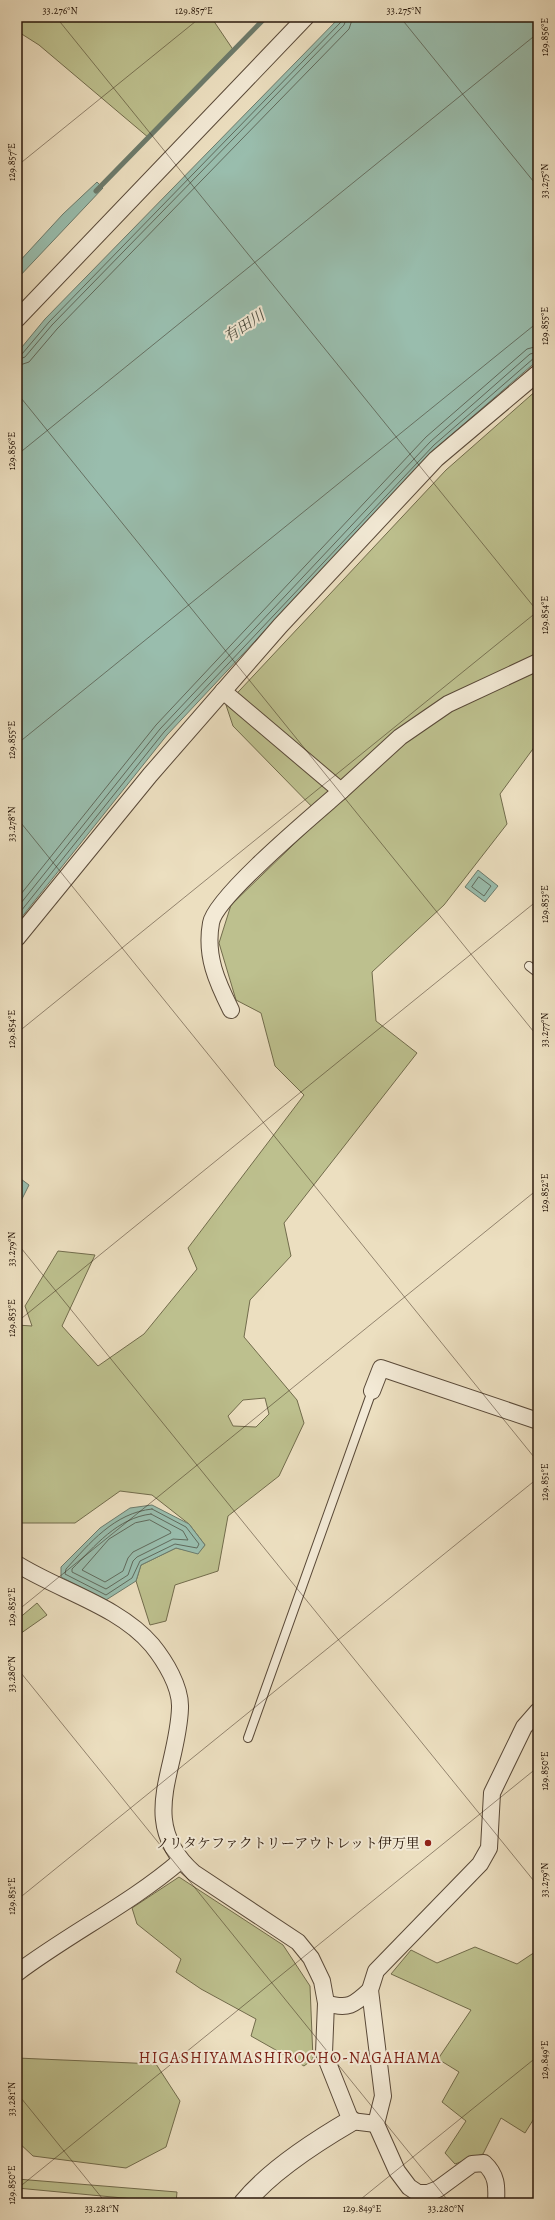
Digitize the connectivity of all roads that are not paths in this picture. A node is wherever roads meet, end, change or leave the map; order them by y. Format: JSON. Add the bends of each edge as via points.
{"nodes":[{"id":1,"x":306,"y":17,"type":"edge"},
{"id":2,"x":17,"y":318,"type":"edge"},
{"id":3,"x":538,"y":373,"type":"edge"},
{"id":4,"x":538,"y":662,"type":"edge"},
{"id":5,"x":223,"y":690,"type":"junction"},
{"id":6,"x":341,"y":791,"type":"junction"},
{"id":7,"x":17,"y":938,"type":"edge"},
{"id":8,"x":530,"y":966,"type":"dead end"},
{"id":9,"x":538,"y":973,"type":"edge"},
{"id":10,"x":231,"y":1010,"type":"dead end"},
{"id":11,"x":372,"y":1391,"type":"joint"},
{"id":12,"x":538,"y":1421,"type":"edge"},
{"id":13,"x":17,"y":1564,"type":"edge"},
{"id":14,"x":538,"y":1711,"type":"edge"},
{"id":15,"x":248,"y":1738,"type":"dead end"},
{"id":16,"x":180,"y":1861,"type":"junction"},
{"id":17,"x":17,"y":1973,"type":"edge"},
{"id":18,"x":370,"y":1990,"type":"junction"},
{"id":19,"x":326,"y":2003,"type":"junction"},
{"id":20,"x":351,"y":2121,"type":"junction"},
{"id":21,"x":376,"y":2124,"type":"junction"},
{"id":22,"x":244,"y":2203,"type":"edge"},
{"id":23,"x":496,"y":2203,"type":"edge"}],
"edges":[{"from":1,"to":2,"type":"street"},
{"from":3,"to":5,"type":"street","via":[[436,459]]},
{"from":4,"to":6,"type":"street","via":[[448,704],[400,737]]},
{"from":5,"to":6,"type":"street"},
{"from":5,"to":7,"type":"street","via":[[150,774]]},
{"from":6,"to":10,"type":"street","via":[[251,872],[221,903],[211,922],[213,973]]},
{"from":8,"to":9,"type":"lane"},
{"from":11,"to":12,"type":"street","via":[[381,1368]]},
{"from":11,"to":15,"type":"lane"},
{"from":13,"to":16,"type":"street","via":[[42,1580],[118,1616],[151,1644],[171,1673],[180,1707],[162,1813],[168,1840]]},
{"from":14,"to":18,"type":"street","via":[[524,1727],[492,1793],[489,1848],[480,1864],[376,1971]]},
{"from":16,"to":17,"type":"street","via":[[159,1879]]},
{"from":16,"to":19,"type":"street","via":[[298,1942],[311,1958],[322,1981]]},
{"from":18,"to":19,"type":"street","via":[[356,2004],[340,2007]]},
{"from":18,"to":21,"type":"street","via":[[383,2096]]},
{"from":19,"to":20,"type":"street","via":[[324,2053]]},
{"from":20,"to":21,"type":"street"},
{"from":20,"to":22,"type":"street","via":[[283,2167],[255,2189]]},
{"from":21,"to":23,"type":"street","via":[[397,2171],[409,2187],[418,2193],[438,2189],[472,2164],[484,2163],[493,2171],[497,2183]]}]}
